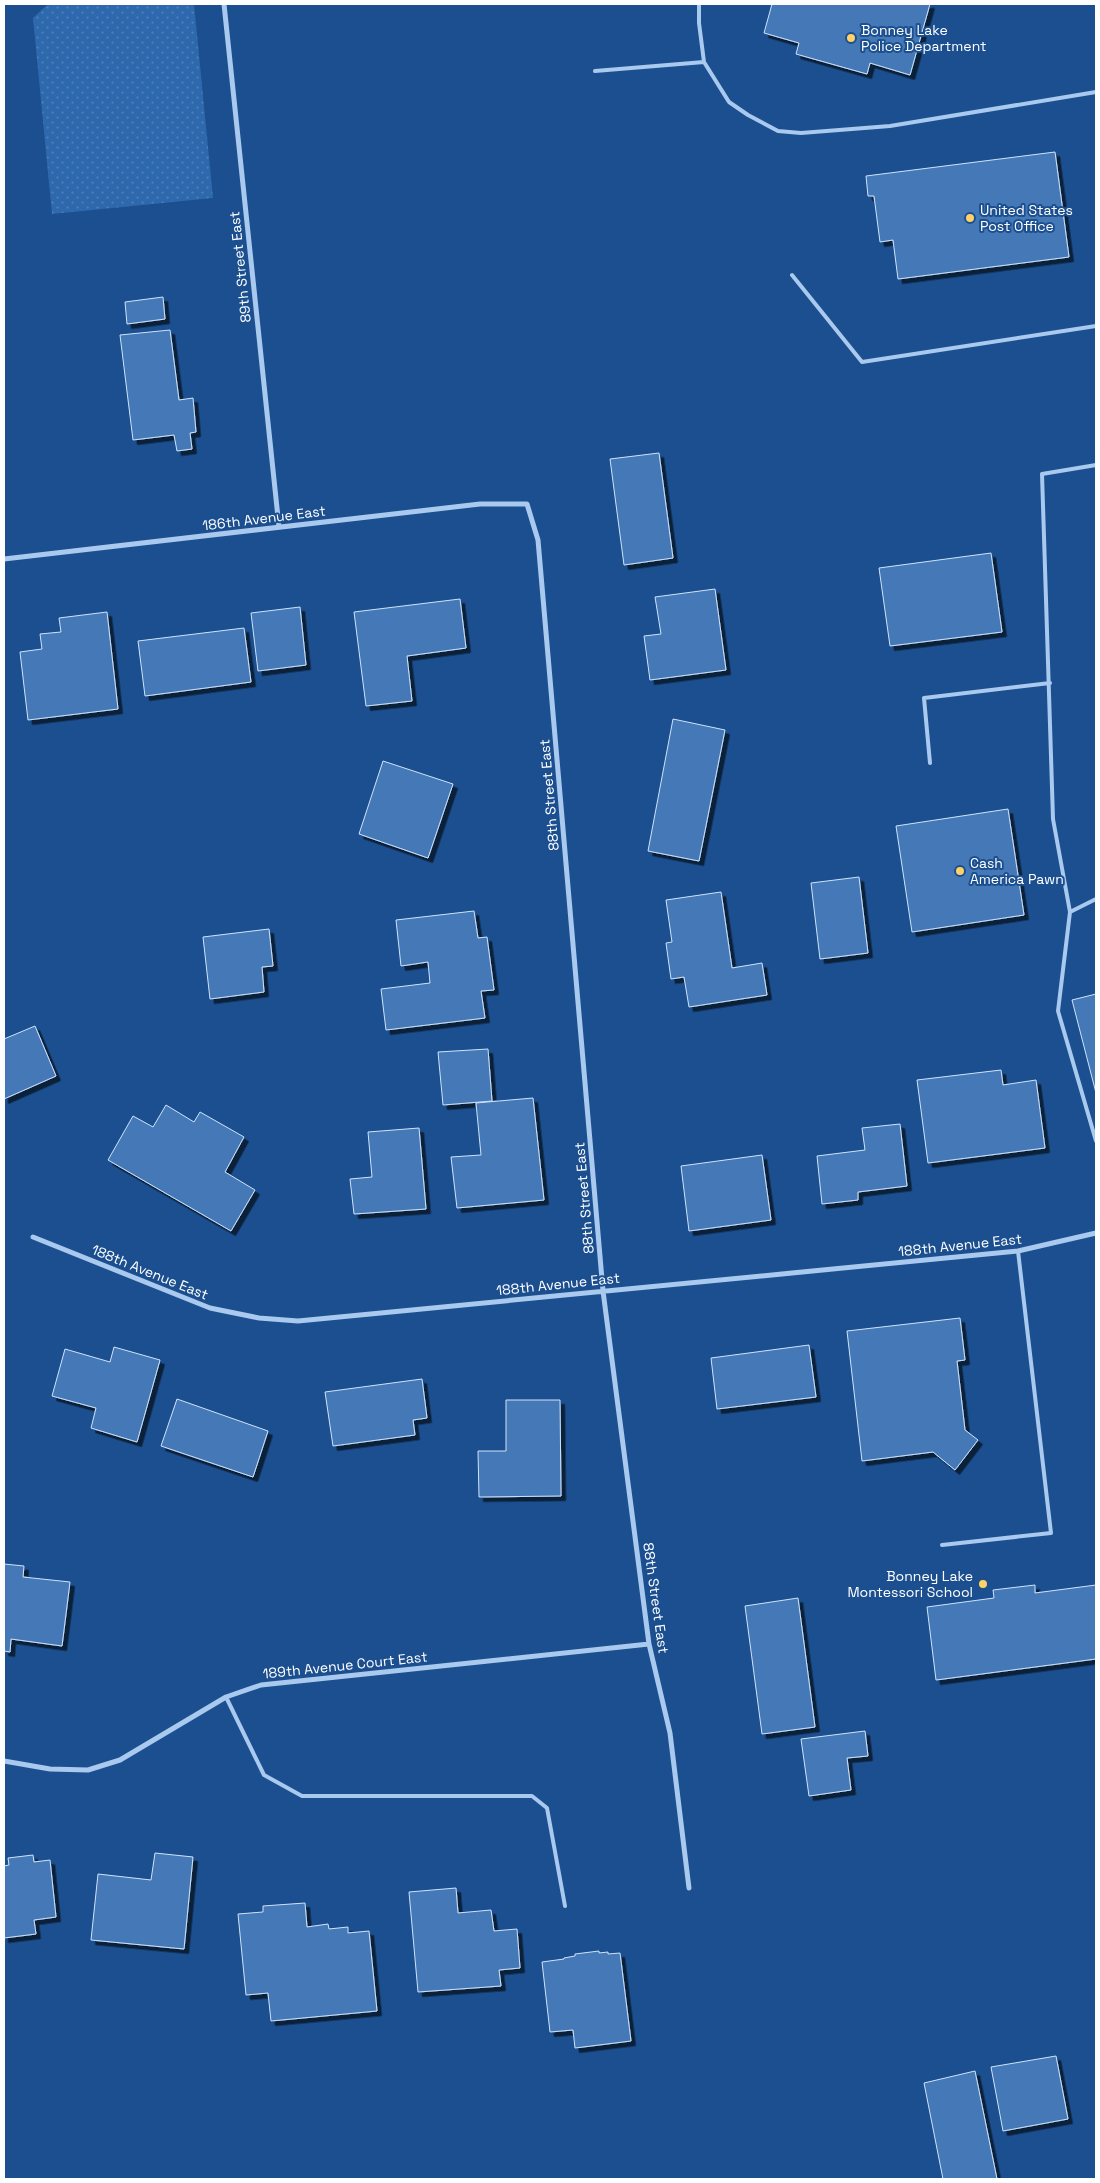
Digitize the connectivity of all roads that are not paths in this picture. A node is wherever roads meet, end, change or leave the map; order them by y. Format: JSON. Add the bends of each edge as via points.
{"nodes":[{"id":1,"x":224,"y":4,"type":"edge"},
{"id":2,"x":700,"y":4,"type":"edge"},
{"id":3,"x":704,"y":62,"type":"junction"},
{"id":4,"x":595,"y":71,"type":"dead end"},
{"id":5,"x":1096,"y":92,"type":"edge"},
{"id":6,"x":792,"y":275,"type":"dead end"},
{"id":7,"x":1096,"y":326,"type":"edge"},
{"id":8,"x":1096,"y":464,"type":"edge"},
{"id":9,"x":527,"y":504,"type":"joint"},
{"id":10,"x":279,"y":527,"type":"junction"},
{"id":11,"x":4,"y":559,"type":"edge"},
{"id":12,"x":1050,"y":683,"type":"junction"},
{"id":13,"x":930,"y":763,"type":"dead end"},
{"id":14,"x":1096,"y":899,"type":"edge"},
{"id":15,"x":1070,"y":912,"type":"junction"},
{"id":16,"x":1096,"y":1141,"type":"edge"},
{"id":17,"x":1096,"y":1233,"type":"edge"},
{"id":18,"x":33,"y":1237,"type":"dead end"},
{"id":19,"x":1018,"y":1251,"type":"junction"},
{"id":20,"x":603,"y":1291,"type":"junction"},
{"id":21,"x":942,"y":1544,"type":"dead end"},
{"id":22,"x":649,"y":1644,"type":"junction"},
{"id":23,"x":226,"y":1697,"type":"junction"},
{"id":24,"x":4,"y":1761,"type":"edge"},
{"id":25,"x":689,"y":1888,"type":"dead end"},
{"id":26,"x":565,"y":1906,"type":"dead end"}],
"edges":[{"from":1,"to":10,"type":"street","name":"89th Street East"},
{"from":2,"to":3,"type":"lane"},
{"from":3,"to":4,"type":"lane"},
{"from":3,"to":5,"type":"lane","via":[[729,102],[748,116],[778,130],[801,134],[890,126]]},
{"from":6,"to":7,"type":"lane","via":[[862,362]]},
{"from":8,"to":12,"type":"lane","via":[[1042,474]]},
{"from":9,"to":10,"type":"street","name":"186th Avenue East","via":[[480,504]]},
{"from":9,"to":20,"type":"street","name":"88th Street East","via":[[538,540]]},
{"from":10,"to":11,"type":"street","name":"186th Avenue East"},
{"from":12,"to":13,"type":"lane","via":[[924,698]]},
{"from":12,"to":15,"type":"lane","via":[[1053,819]]},
{"from":14,"to":15,"type":"lane"},
{"from":15,"to":16,"type":"lane","via":[[1058,1011]]},
{"from":17,"to":19,"type":"street","name":"188th Avenue East"},
{"from":18,"to":20,"type":"street","name":"188th Avenue East","via":[[210,1308],[259,1318],[298,1321]]},
{"from":19,"to":20,"type":"street","name":"188th Avenue East"},
{"from":19,"to":21,"type":"lane","via":[[1051,1533]]},
{"from":20,"to":22,"type":"street","name":"88th Street East"},
{"from":22,"to":23,"type":"street","name":"189th Avenue Court East","via":[[261,1685]]},
{"from":22,"to":25,"type":"street","name":"88th Street East","via":[[670,1733]]},
{"from":23,"to":24,"type":"street","name":"189th Avenue Court East","via":[[120,1760],[88,1770],[50,1769]]},
{"from":23,"to":26,"type":"lane","via":[[264,1776],[302,1796],[532,1796],[547,1808]]}]}
